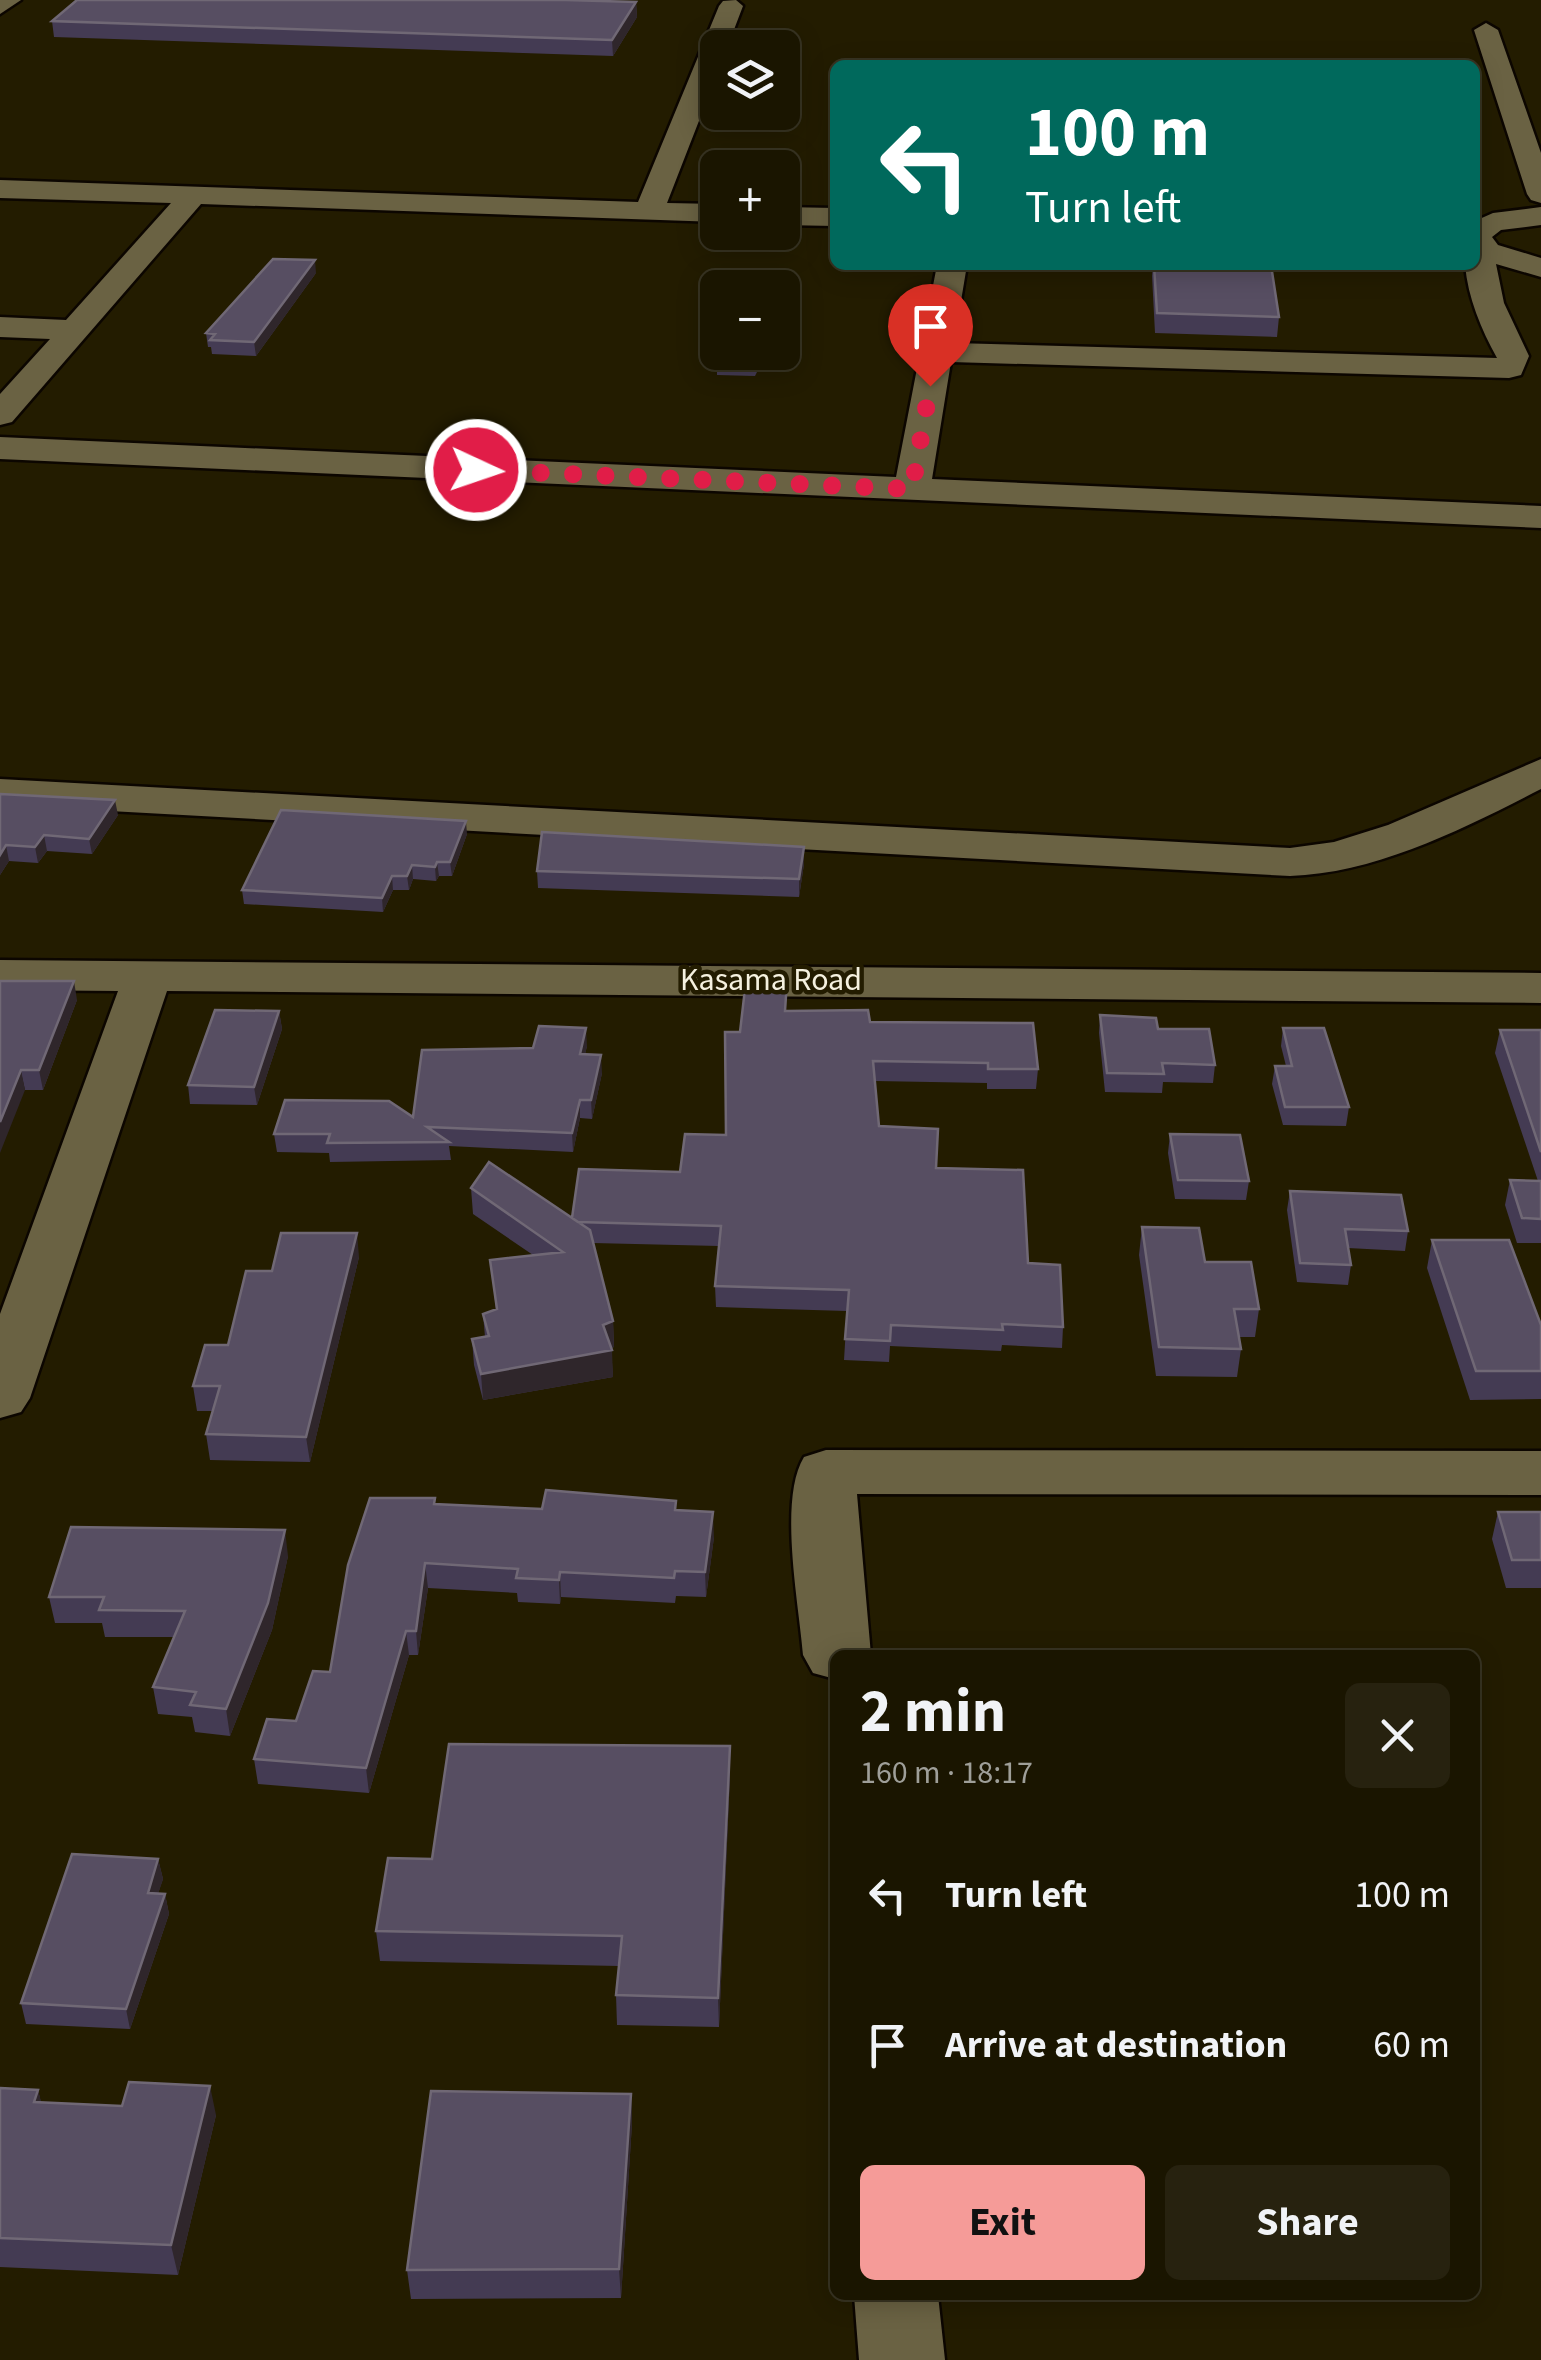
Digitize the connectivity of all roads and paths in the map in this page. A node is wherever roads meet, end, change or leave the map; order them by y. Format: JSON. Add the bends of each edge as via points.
{"nodes":[{"id":1,"x":9,"y":0,"type":"edge"},
{"id":2,"x":0,"y":6,"type":"edge"},
{"id":3,"x":731,"y":6,"type":"dead end"},
{"id":4,"x":1486,"y":30,"type":"dead end"},
{"id":5,"x":0,"y":188,"type":"edge"},
{"id":6,"x":1541,"y":194,"type":"edge"},
{"id":7,"x":194,"y":195,"type":"junction"},
{"id":8,"x":650,"y":211,"type":"junction"},
{"id":9,"x":700,"y":212,"type":"edge"},
{"id":10,"x":800,"y":216,"type":"edge"},
{"id":11,"x":1541,"y":216,"type":"edge"},
{"id":12,"x":830,"y":217,"type":"edge"},
{"id":13,"x":1480,"y":229,"type":"edge"},
{"id":14,"x":1480,"y":244,"type":"edge"},
{"id":15,"x":1541,"y":268,"type":"edge"},
{"id":16,"x":951,"y":270,"type":"edge"},
{"id":17,"x":1480,"y":270,"type":"edge"},
{"id":18,"x":0,"y":326,"type":"edge"},
{"id":19,"x":75,"y":330,"type":"junction"},
{"id":20,"x":936,"y":352,"type":"junction"},
{"id":21,"x":1523,"y":363,"type":"edge"},
{"id":22,"x":0,"y":415,"type":"edge"},
{"id":23,"x":0,"y":448,"type":"edge"},
{"id":24,"x":912,"y":489,"type":"junction"},
{"id":25,"x":1541,"y":517,"type":"edge"},
{"id":26,"x":1541,"y":772,"type":"edge"},
{"id":27,"x":0,"y":792,"type":"edge"},
{"id":28,"x":0,"y":975,"type":"edge"},
{"id":29,"x":147,"y":978,"type":"junction"},
{"id":30,"x":1541,"y":988,"type":"edge"},
{"id":31,"x":0,"y":1398,"type":"edge"},
{"id":32,"x":1541,"y":1473,"type":"edge"},
{"id":33,"x":838,"y":1650,"type":"edge"},
{"id":34,"x":896,"y":2300,"type":"edge"},
{"id":35,"x":902,"y":2360,"type":"edge"}],
"edges":[{"from":1,"to":2,"type":"street"},
{"from":3,"to":8,"type":"street"},
{"from":4,"to":6,"type":"street"},
{"from":5,"to":7,"type":"street"},
{"from":7,"to":8,"type":"street"},
{"from":7,"to":19,"type":"street"},
{"from":8,"to":9,"type":"street"},
{"from":10,"to":12,"type":"street"},
{"from":11,"to":13,"type":"street"},
{"from":14,"to":15,"type":"street"},
{"from":16,"to":20,"type":"street"},
{"from":17,"to":21,"type":"street","via":[[1489,313]]},
{"from":18,"to":19,"type":"street"},
{"from":19,"to":22,"type":"street"},
{"from":20,"to":21,"type":"street"},
{"from":20,"to":24,"type":"street"},
{"from":23,"to":24,"type":"street"},
{"from":24,"to":25,"type":"street"},
{"from":26,"to":27,"type":"street","via":[[1472,808],[1396,835],[1316,860],[1264,863]]},
{"from":28,"to":29,"type":"street","name":"Kasama Road"},
{"from":29,"to":30,"type":"street","name":"Kasama Road"},
{"from":29,"to":31,"type":"street"},
{"from":32,"to":33,"type":"street","via":[[826,1472]]},
{"from":34,"to":35,"type":"street"}]}
